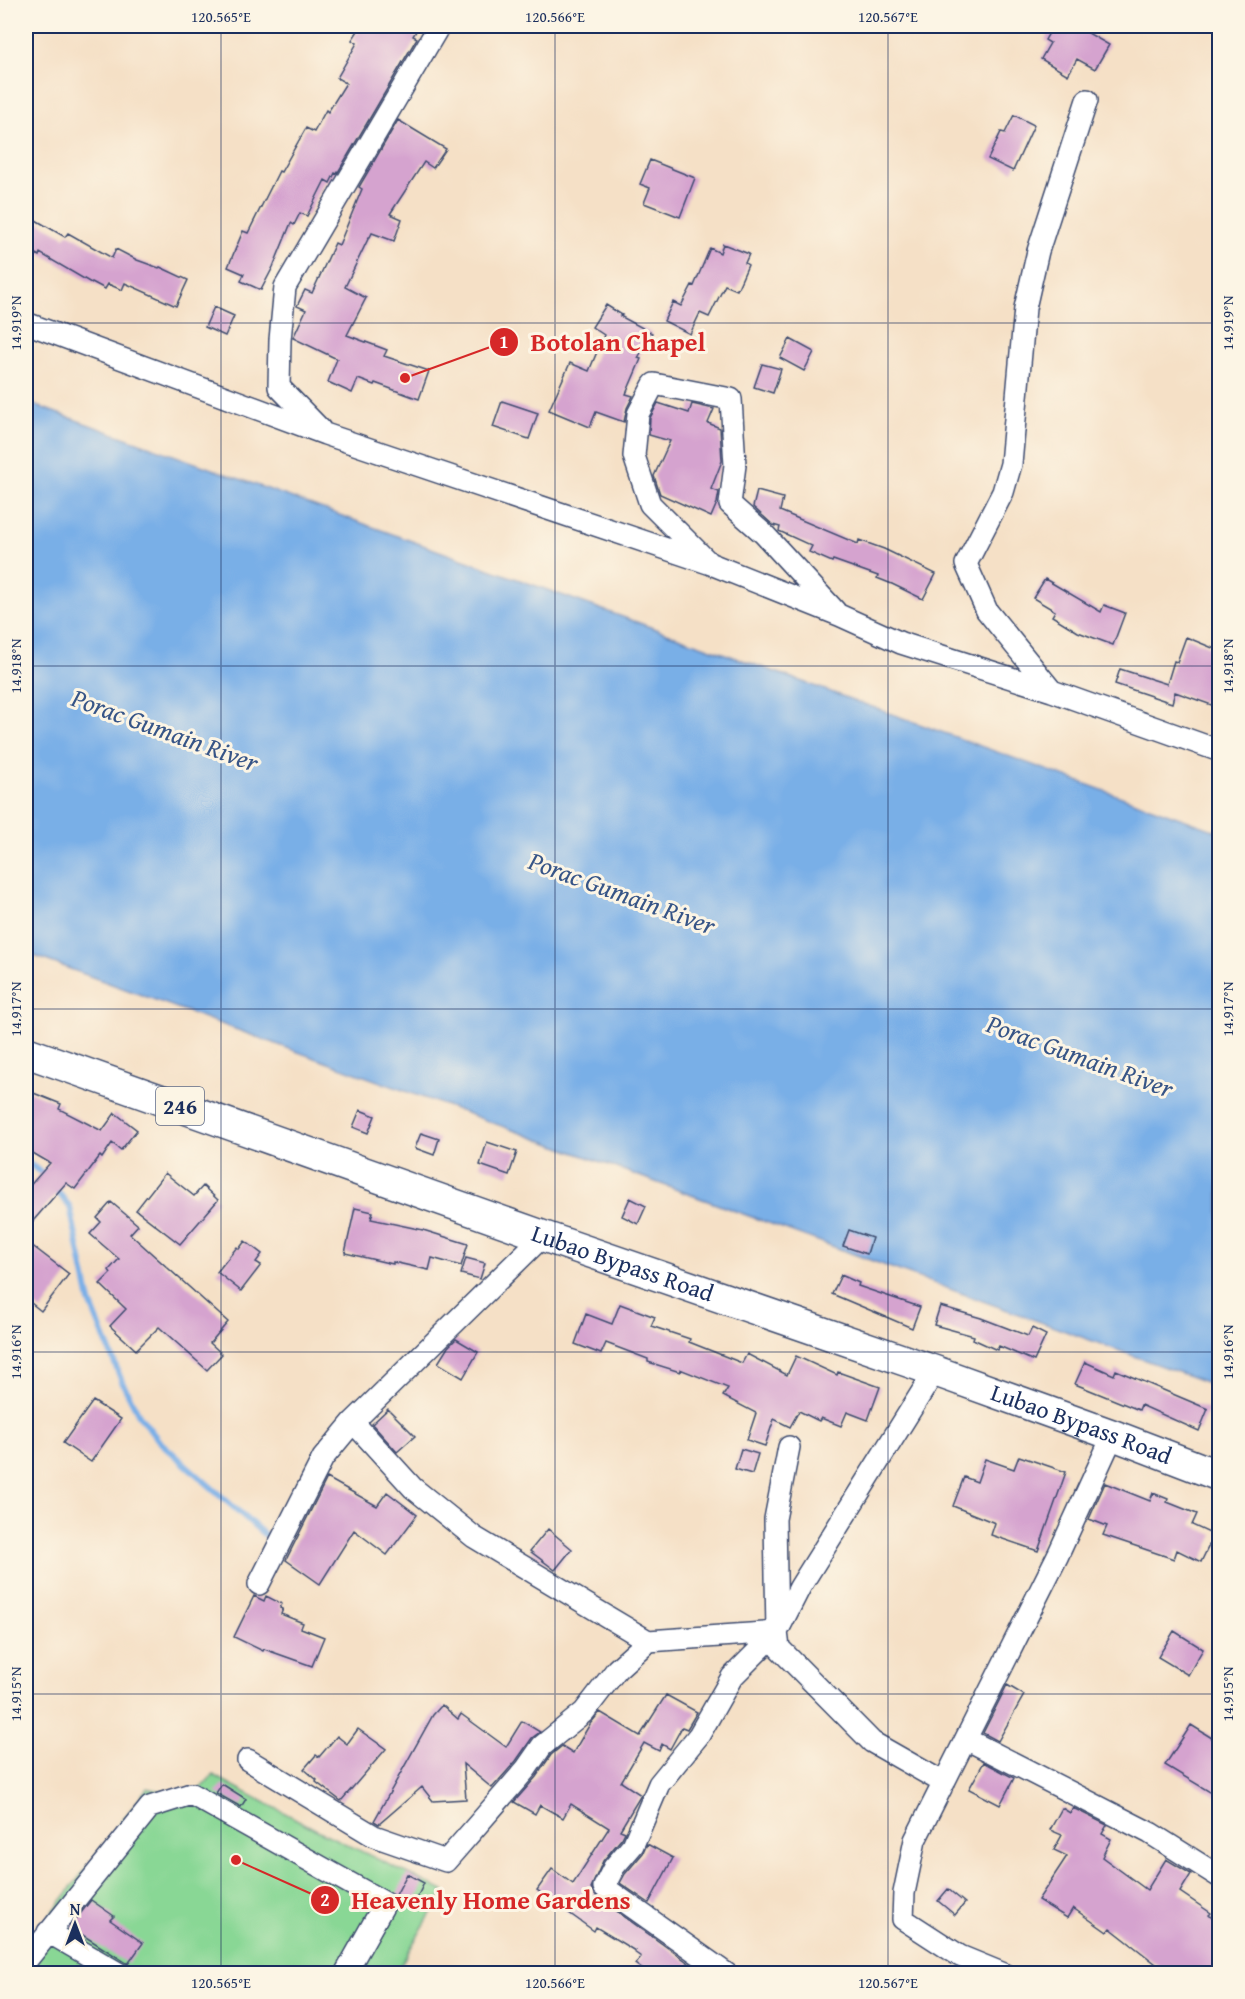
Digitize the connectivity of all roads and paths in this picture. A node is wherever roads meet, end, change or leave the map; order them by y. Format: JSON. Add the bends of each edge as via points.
{"nodes":[{"id":1,"x":439,"y":26,"type":"edge"},
{"id":2,"x":1087,"y":100,"type":"dead end"},
{"id":3,"x":26,"y":323,"type":"edge"},
{"id":4,"x":325,"y":434,"type":"junction"},
{"id":5,"x":711,"y":564,"type":"junction"},
{"id":6,"x":839,"y":615,"type":"junction"},
{"id":7,"x":1052,"y":691,"type":"junction"},
{"id":8,"x":1220,"y":751,"type":"edge"},
{"id":9,"x":26,"y":1052,"type":"edge"},
{"id":10,"x":543,"y":1236,"type":"junction"},
{"id":11,"x":935,"y":1371,"type":"junction"},
{"id":12,"x":353,"y":1422,"type":"junction"},
{"id":13,"x":1113,"y":1435,"type":"junction"},
{"id":14,"x":789,"y":1447,"type":"dead end"},
{"id":15,"x":1220,"y":1476,"type":"edge"},
{"id":16,"x":259,"y":1584,"type":"dead end"},
{"id":17,"x":777,"y":1632,"type":"junction"},
{"id":18,"x":648,"y":1641,"type":"junction"},
{"id":19,"x":966,"y":1739,"type":"junction"},
{"id":20,"x":248,"y":1760,"type":"dead end"},
{"id":21,"x":944,"y":1783,"type":"junction"},
{"id":22,"x":1220,"y":1877,"type":"edge"},
{"id":23,"x":48,"y":1932,"type":"junction"},
{"id":24,"x":26,"y":1961,"type":"edge"},
{"id":25,"x":120,"y":1974,"type":"edge"},
{"id":26,"x":345,"y":1974,"type":"edge"},
{"id":27,"x":727,"y":1974,"type":"edge"},
{"id":28,"x":1004,"y":1974,"type":"edge"}],
"edges":[{"from":1,"to":4,"type":"street","via":[[285,287],[279,387]]},
{"from":2,"to":7,"type":"street","via":[[1038,251],[1025,308],[1011,464],[1003,492],[966,564],[987,611]]},
{"from":3,"to":4,"type":"street"},
{"from":4,"to":5,"type":"street"},
{"from":5,"to":6,"type":"street"},
{"from":5,"to":6,"type":"street","via":[[650,504],[633,456],[638,414],[654,384],[731,399],[735,465],[730,504],[765,534]]},
{"from":6,"to":7,"type":"street","via":[[901,643]]},
{"from":7,"to":8,"type":"street"},
{"from":9,"to":10,"type":"highway","name":"Lubao Bypass Road","number":"246"},
{"from":10,"to":11,"type":"highway","name":"Lubao Bypass Road"},
{"from":10,"to":12,"type":"street"},
{"from":11,"to":13,"type":"highway","name":"Lubao Bypass Road"},
{"from":11,"to":17,"type":"street"},
{"from":12,"to":16,"type":"street","via":[[323,1458]]},
{"from":12,"to":18,"type":"street","via":[[412,1488],[474,1537]]},
{"from":13,"to":15,"type":"highway","name":"Lubao Bypass Road"},
{"from":13,"to":19,"type":"street"},
{"from":14,"to":17,"type":"street","via":[[775,1519]]},
{"from":17,"to":18,"type":"street"},
{"from":17,"to":21,"type":"street","via":[[779,1648],[872,1742]]},
{"from":17,"to":27,"type":"street","via":[[732,1677],[699,1736],[659,1784],[633,1845],[614,1867],[604,1887]]},
{"from":18,"to":20,"type":"street","via":[[617,1669],[584,1712],[542,1746],[446,1861],[374,1836]]},
{"from":19,"to":21,"type":"street"},
{"from":19,"to":22,"type":"street","via":[[1150,1833]]},
{"from":21,"to":28,"type":"street","via":[[915,1840],[903,1918],[960,1956]]},
{"from":23,"to":24,"type":"street"},
{"from":23,"to":25,"type":"street"},
{"from":23,"to":26,"type":"street","via":[[150,1807],[191,1794],[385,1903]]}]}
